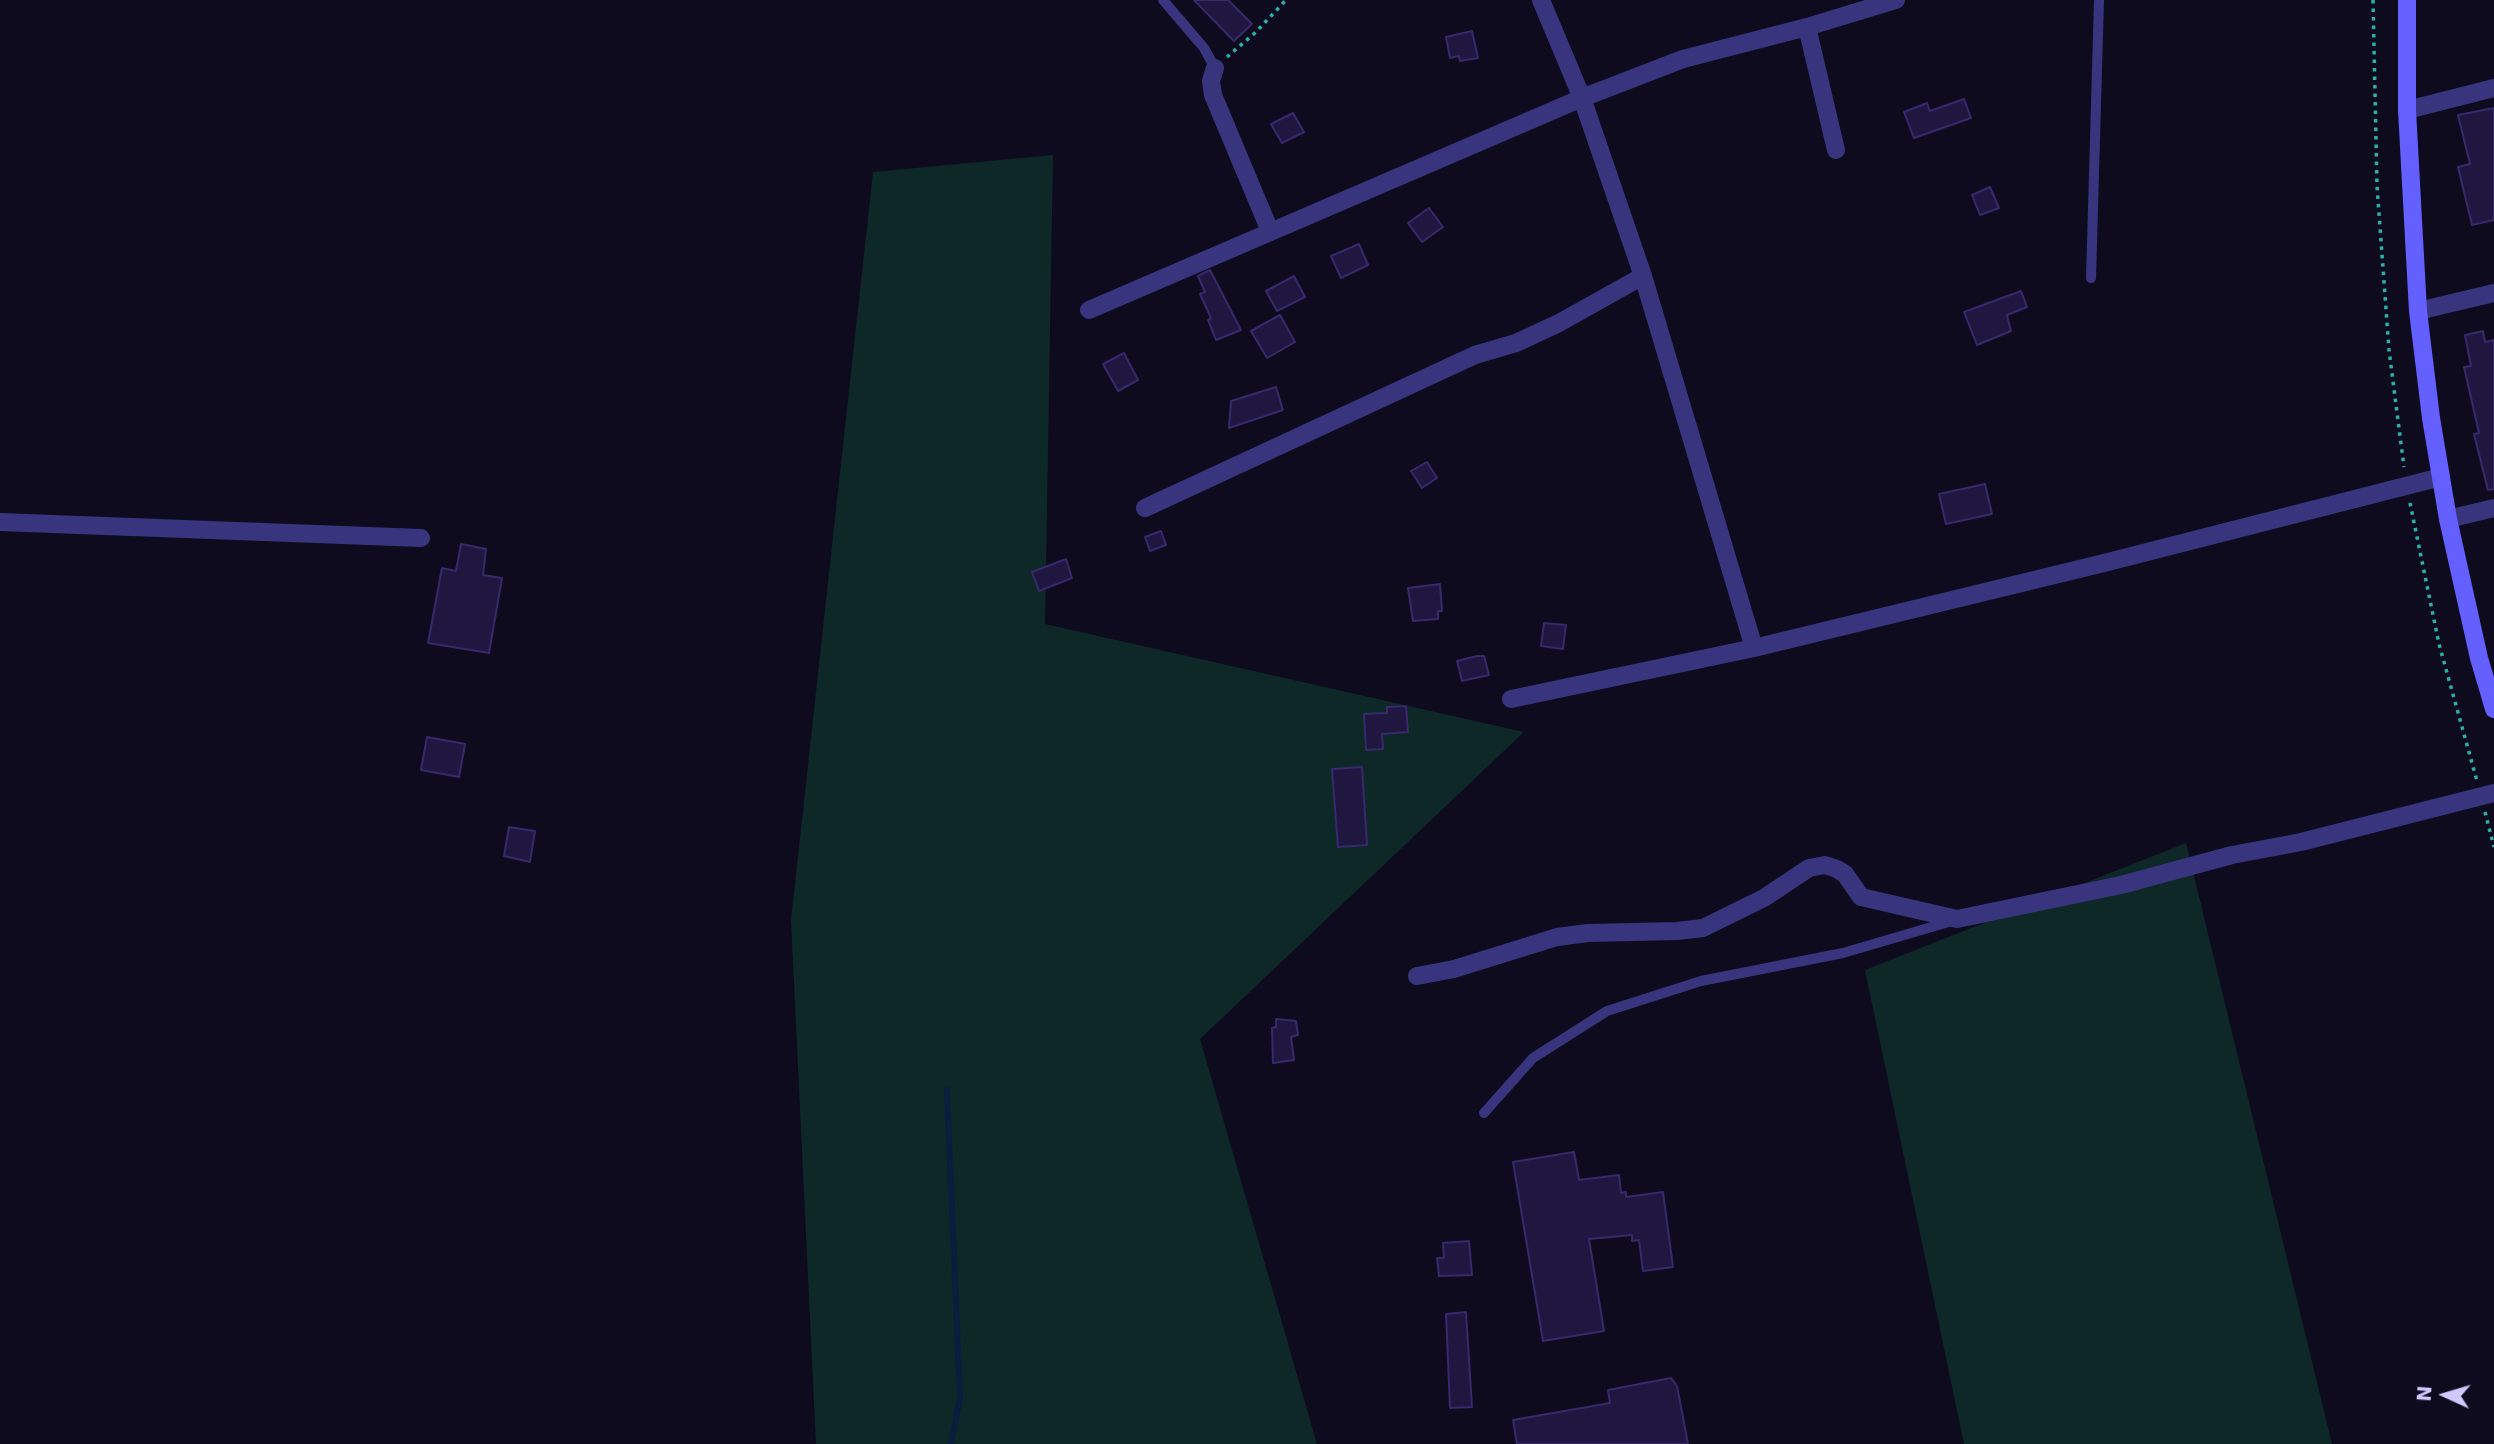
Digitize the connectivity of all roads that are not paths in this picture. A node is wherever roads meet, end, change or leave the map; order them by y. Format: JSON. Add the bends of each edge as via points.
{"nodes":[{"id":1,"x":1163,"y":0,"type":"edge"},
{"id":2,"x":1541,"y":0,"type":"edge"},
{"id":3,"x":1896,"y":0,"type":"edge"},
{"id":4,"x":2099,"y":0,"type":"edge"},
{"id":5,"x":2407,"y":0,"type":"edge"},
{"id":6,"x":1807,"y":27,"type":"junction"},
{"id":7,"x":1215,"y":68,"type":"joint"},
{"id":8,"x":2494,"y":88,"type":"edge"},
{"id":9,"x":1581,"y":98,"type":"junction"},
{"id":10,"x":2407,"y":110,"type":"junction"},
{"id":11,"x":1836,"y":150,"type":"dead end"},
{"id":12,"x":1269,"y":231,"type":"junction"},
{"id":13,"x":1643,"y":275,"type":"junction"},
{"id":14,"x":2091,"y":278,"type":"dead end"},
{"id":15,"x":2494,"y":293,"type":"edge"},
{"id":16,"x":1089,"y":310,"type":"dead end"},
{"id":17,"x":2418,"y":311,"type":"junction"},
{"id":18,"x":2441,"y":477,"type":"junction"},
{"id":19,"x":1146,"y":508,"type":"dead end"},
{"id":20,"x":2494,"y":508,"type":"edge"},
{"id":21,"x":2448,"y":519,"type":"junction"},
{"id":22,"x":0,"y":522,"type":"edge"},
{"id":23,"x":421,"y":538,"type":"dead end"},
{"id":24,"x":1755,"y":648,"type":"junction"},
{"id":25,"x":2487,"y":656,"type":"edge"},
{"id":26,"x":1511,"y":699,"type":"dead end"},
{"id":27,"x":2494,"y":709,"type":"edge"},
{"id":28,"x":2488,"y":795,"type":"edge"},
{"id":29,"x":1957,"y":919,"type":"junction"},
{"id":30,"x":1417,"y":976,"type":"dead end"},
{"id":31,"x":1484,"y":1113,"type":"dead end"}],
"edges":[{"from":1,"to":7,"type":"lane"},
{"from":2,"to":9,"type":"street"},
{"from":3,"to":6,"type":"street"},
{"from":4,"to":14,"type":"lane"},
{"from":5,"to":10,"type":"street"},
{"from":6,"to":9,"type":"street","via":[[1684,59]]},
{"from":6,"to":11,"type":"street"},
{"from":7,"to":12,"type":"street","via":[[1213,95]]},
{"from":8,"to":10,"type":"street"},
{"from":9,"to":12,"type":"street"},
{"from":9,"to":13,"type":"street"},
{"from":10,"to":17,"type":"street"},
{"from":12,"to":16,"type":"street"},
{"from":13,"to":19,"type":"street","via":[[1559,323],[1475,355]]},
{"from":13,"to":24,"type":"street"},
{"from":15,"to":17,"type":"street"},
{"from":17,"to":18,"type":"street"},
{"from":18,"to":21,"type":"street"},
{"from":18,"to":24,"type":"street"},
{"from":20,"to":21,"type":"street"},
{"from":21,"to":25,"type":"street"},
{"from":22,"to":23,"type":"street"},
{"from":24,"to":26,"type":"street"},
{"from":25,"to":27,"type":"street"},
{"from":28,"to":29,"type":"street","via":[[2121,886]]},
{"from":29,"to":30,"type":"street","via":[[1861,897],[1845,874],[1825,865],[1809,868],[1764,898],[1703,928],[1557,937]]},
{"from":29,"to":31,"type":"lane","via":[[1843,953],[1701,981],[1607,1011],[1533,1058]]}]}
